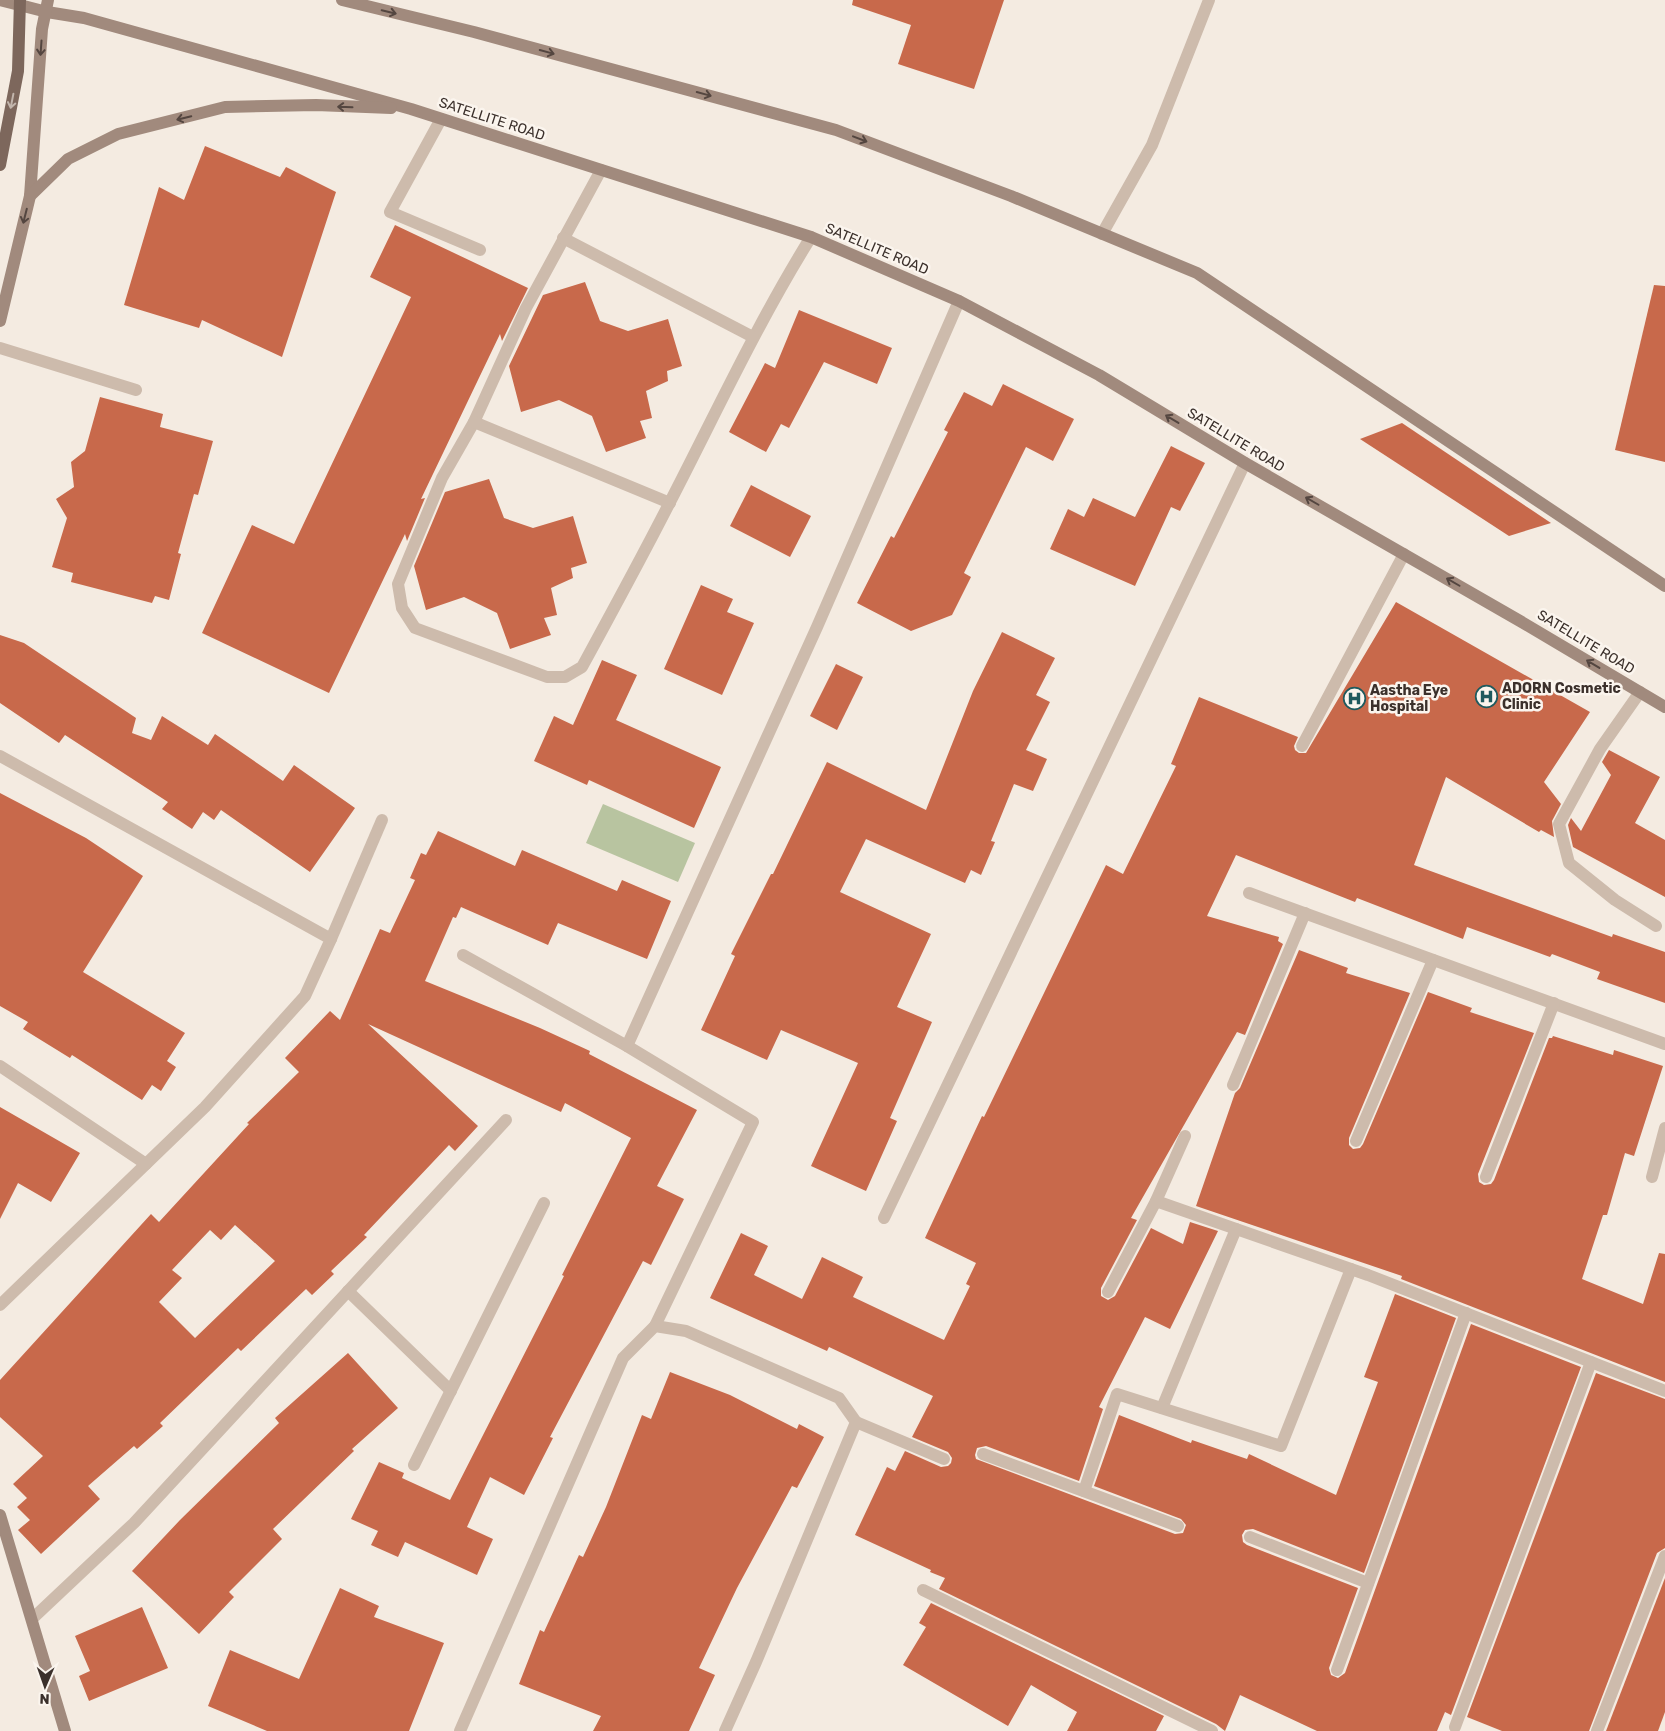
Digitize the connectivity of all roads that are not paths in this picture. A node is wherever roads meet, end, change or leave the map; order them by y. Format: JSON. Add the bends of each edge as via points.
{"nodes":[{"id":1,"x":0,"y":0,"type":"edge"},
{"id":2,"x":20,"y":0,"type":"edge"},
{"id":3,"x":342,"y":0,"type":"edge"},
{"id":4,"x":1209,"y":0,"type":"edge"},
{"id":5,"x":359,"y":3,"type":"edge"},
{"id":6,"x":48,"y":6,"type":"edge"},
{"id":7,"x":411,"y":109,"type":"junction"},
{"id":8,"x":441,"y":119,"type":"junction"},
{"id":9,"x":0,"y":165,"type":"edge"},
{"id":10,"x":601,"y":170,"type":"junction"},
{"id":11,"x":30,"y":196,"type":"junction"},
{"id":12,"x":1102,"y":234,"type":"junction"},
{"id":13,"x":811,"y":237,"type":"junction"},
{"id":14,"x":563,"y":238,"type":"junction"},
{"id":15,"x":480,"y":250,"type":"dead end"},
{"id":16,"x":959,"y":301,"type":"junction"},
{"id":17,"x":0,"y":321,"type":"edge"},
{"id":18,"x":753,"y":337,"type":"junction"},
{"id":19,"x":0,"y":348,"type":"edge"},
{"id":20,"x":136,"y":390,"type":"dead end"},
{"id":21,"x":474,"y":422,"type":"junction"},
{"id":22,"x":1245,"y":463,"type":"junction"},
{"id":23,"x":670,"y":503,"type":"junction"},
{"id":24,"x":1404,"y":554,"type":"junction"},
{"id":25,"x":1665,"y":586,"type":"edge"},
{"id":26,"x":1640,"y":692,"type":"junction"},
{"id":27,"x":1665,"y":707,"type":"edge"},
{"id":28,"x":1302,"y":746,"type":"dead end"},
{"id":29,"x":0,"y":756,"type":"edge"},
{"id":30,"x":382,"y":820,"type":"dead end"},
{"id":31,"x":1249,"y":893,"type":"dead end"},
{"id":32,"x":1305,"y":913,"type":"junction"},
{"id":33,"x":1656,"y":926,"type":"dead end"},
{"id":34,"x":331,"y":939,"type":"junction"},
{"id":35,"x":463,"y":955,"type":"dead end"},
{"id":36,"x":1433,"y":960,"type":"junction"},
{"id":37,"x":1554,"y":1003,"type":"junction"},
{"id":38,"x":1665,"y":1044,"type":"edge"},
{"id":39,"x":627,"y":1046,"type":"junction"},
{"id":40,"x":0,"y":1066,"type":"edge"},
{"id":41,"x":1233,"y":1085,"type":"dead end"},
{"id":42,"x":506,"y":1120,"type":"dead end"},
{"id":43,"x":1665,"y":1128,"type":"edge"},
{"id":44,"x":1185,"y":1136,"type":"dead end"},
{"id":45,"x":1356,"y":1141,"type":"dead end"},
{"id":46,"x":146,"y":1164,"type":"junction"},
{"id":47,"x":1486,"y":1177,"type":"dead end"},
{"id":48,"x":1652,"y":1177,"type":"dead end"},
{"id":49,"x":1156,"y":1201,"type":"junction"},
{"id":50,"x":544,"y":1202,"type":"dead end"},
{"id":51,"x":884,"y":1218,"type":"dead end"},
{"id":52,"x":1236,"y":1229,"type":"junction"},
{"id":53,"x":1351,"y":1269,"type":"junction"},
{"id":54,"x":348,"y":1291,"type":"junction"},
{"id":55,"x":1108,"y":1292,"type":"dead end"},
{"id":56,"x":0,"y":1305,"type":"edge"},
{"id":57,"x":1466,"y":1314,"type":"junction"},
{"id":58,"x":655,"y":1326,"type":"junction"},
{"id":59,"x":1591,"y":1362,"type":"junction"},
{"id":60,"x":451,"y":1391,"type":"junction"},
{"id":61,"x":1665,"y":1391,"type":"edge"},
{"id":62,"x":1162,"y":1408,"type":"junction"},
{"id":63,"x":856,"y":1422,"type":"junction"},
{"id":64,"x":983,"y":1454,"type":"dead end"},
{"id":65,"x":944,"y":1459,"type":"dead end"},
{"id":66,"x":414,"y":1465,"type":"dead end"},
{"id":67,"x":1084,"y":1492,"type":"junction"},
{"id":68,"x":0,"y":1515,"type":"edge"},
{"id":69,"x":1178,"y":1526,"type":"dead end"},
{"id":70,"x":1250,"y":1538,"type":"dead end"},
{"id":71,"x":1665,"y":1556,"type":"edge"},
{"id":72,"x":1368,"y":1583,"type":"junction"},
{"id":73,"x":923,"y":1590,"type":"dead end"},
{"id":74,"x":32,"y":1620,"type":"junction"},
{"id":75,"x":1336,"y":1670,"type":"dead end"},
{"id":76,"x":1454,"y":1727,"type":"dead end"},
{"id":77,"x":65,"y":1731,"type":"edge"},
{"id":78,"x":460,"y":1731,"type":"edge"},
{"id":79,"x":725,"y":1731,"type":"edge"},
{"id":80,"x":1212,"y":1731,"type":"edge"},
{"id":81,"x":1597,"y":1731,"type":"edge"}],
"edges":[{"from":1,"to":6,"type":"main road","name":"SATELLITE ROAD"},
{"from":2,"to":9,"type":"main road","one_way":true,"bridge":true,"via":[[18,71]]},
{"from":3,"to":5,"type":"main road"},
{"from":4,"to":12,"type":"street","via":[[1152,145]]},
{"from":5,"to":12,"type":"main road","one_way":true,"via":[[836,130]]},
{"from":6,"to":7,"type":"main road","name":"SATELLITE ROAD"},
{"from":6,"to":11,"type":"main road","one_way":true,"via":[[42,29]]},
{"from":7,"to":8,"type":"main road","name":"SATELLITE ROAD"},
{"from":7,"to":11,"type":"main road","one_way":true,"via":[[316,105],[225,107],[118,134],[68,160]]},
{"from":8,"to":10,"type":"main road","name":"SATELLITE ROAD"},
{"from":8,"to":15,"type":"street","via":[[390,212]]},
{"from":10,"to":13,"type":"main road","name":"SATELLITE ROAD"},
{"from":10,"to":14,"type":"street"},
{"from":11,"to":17,"type":"main road","one_way":true},
{"from":12,"to":25,"type":"main road","via":[[1197,272]]},
{"from":13,"to":16,"type":"main road","name":"SATELLITE ROAD"},
{"from":13,"to":18,"type":"street"},
{"from":14,"to":18,"type":"street"},
{"from":14,"to":21,"type":"street","via":[[526,308]]},
{"from":22,"to":16,"type":"main road","name":"SATELLITE ROAD","one_way":true,"via":[[1099,375]]},
{"from":16,"to":39,"type":"street","via":[[817,627]]},
{"from":18,"to":23,"type":"street"},
{"from":19,"to":20,"type":"street"},
{"from":21,"to":23,"type":"street"},
{"from":21,"to":23,"type":"street","via":[[442,478],[398,584],[402,608],[415,628],[547,677],[565,677],[582,667]]},
{"from":24,"to":22,"type":"main road","name":"SATELLITE ROAD","one_way":true},
{"from":22,"to":51,"type":"street"},
{"from":26,"to":24,"type":"main road","name":"SATELLITE ROAD","one_way":true},
{"from":24,"to":28,"type":"street"},
{"from":26,"to":27,"type":"main road","name":"SATELLITE ROAD"},
{"from":26,"to":33,"type":"street","via":[[1600,749],[1559,824],[1568,863]]},
{"from":29,"to":34,"type":"street"},
{"from":30,"to":34,"type":"street"},
{"from":31,"to":32,"type":"street"},
{"from":32,"to":36,"type":"street"},
{"from":32,"to":41,"type":"street"},
{"from":34,"to":46,"type":"street","via":[[305,996],[205,1108]]},
{"from":35,"to":39,"type":"street"},
{"from":36,"to":37,"type":"street"},
{"from":36,"to":45,"type":"street"},
{"from":37,"to":38,"type":"street"},
{"from":37,"to":47,"type":"street"},
{"from":39,"to":58,"type":"street","via":[[753,1122]]},
{"from":40,"to":46,"type":"street"},
{"from":42,"to":54,"type":"street"},
{"from":43,"to":48,"type":"street"},
{"from":44,"to":49,"type":"street"},
{"from":46,"to":56,"type":"street"},
{"from":49,"to":52,"type":"street"},
{"from":49,"to":55,"type":"street"},
{"from":50,"to":60,"type":"street"},
{"from":52,"to":53,"type":"street"},
{"from":52,"to":62,"type":"street"},
{"from":53,"to":57,"type":"street"},
{"from":53,"to":62,"type":"street","via":[[1282,1446]]},
{"from":54,"to":60,"type":"street"},
{"from":54,"to":74,"type":"street","via":[[134,1523]]},
{"from":57,"to":59,"type":"street"},
{"from":57,"to":72,"type":"street"},
{"from":58,"to":63,"type":"street","via":[[686,1331],[839,1398]]},
{"from":58,"to":78,"type":"street","via":[[623,1358]]},
{"from":59,"to":61,"type":"street"},
{"from":59,"to":76,"type":"street"},
{"from":60,"to":66,"type":"street"},
{"from":62,"to":67,"type":"street","via":[[1117,1394]]},
{"from":63,"to":65,"type":"street"},
{"from":63,"to":79,"type":"street"},
{"from":64,"to":67,"type":"street"},
{"from":67,"to":69,"type":"street"},
{"from":68,"to":74,"type":"main road"},
{"from":70,"to":72,"type":"street"},
{"from":71,"to":81,"type":"street"},
{"from":72,"to":75,"type":"street"},
{"from":73,"to":80,"type":"street"},
{"from":74,"to":77,"type":"main road"}]}
